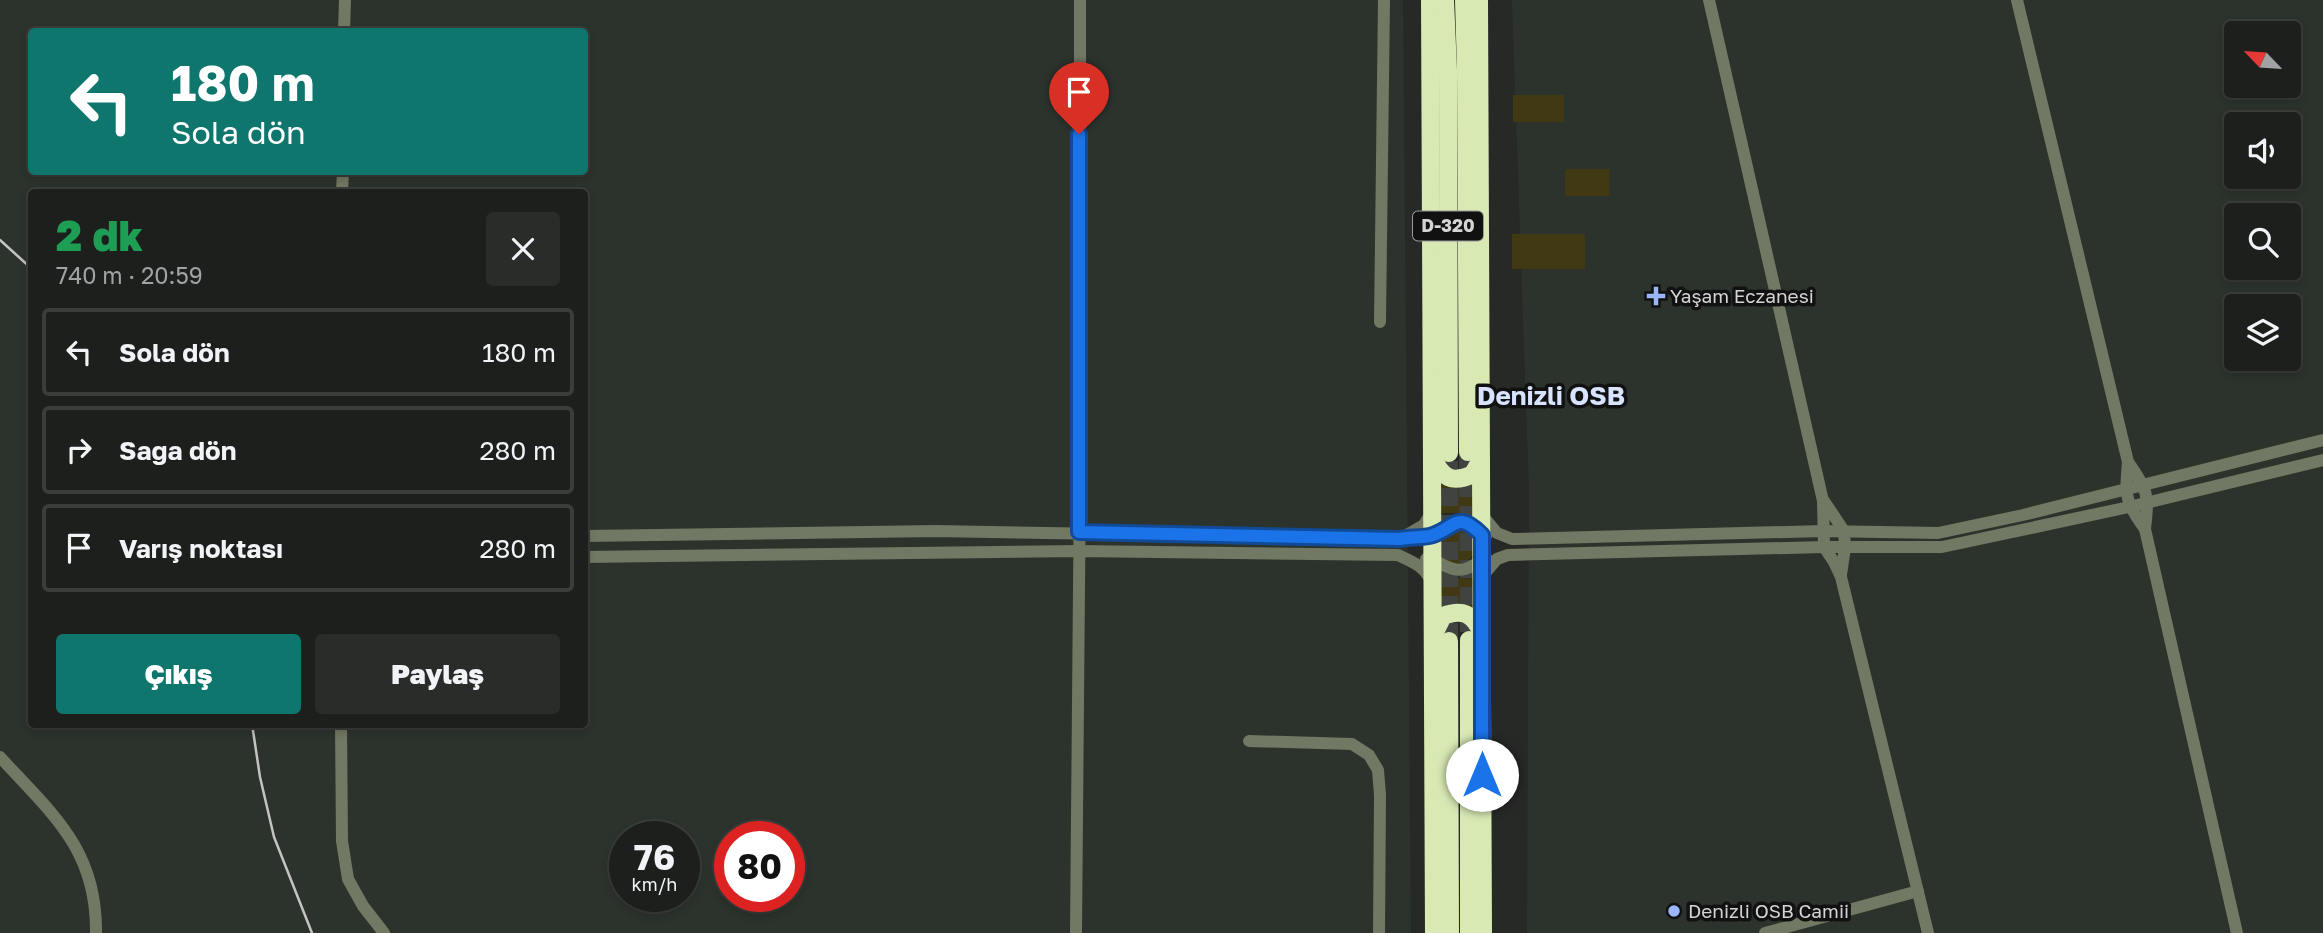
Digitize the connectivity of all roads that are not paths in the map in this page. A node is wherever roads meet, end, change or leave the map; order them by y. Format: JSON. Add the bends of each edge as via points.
{"nodes":[{"id":1,"x":345,"y":0,"type":"edge"},
{"id":2,"x":1080,"y":0,"type":"edge"},
{"id":3,"x":1384,"y":0,"type":"edge"},
{"id":4,"x":1430,"y":0,"type":"edge"},
{"id":5,"x":1446,"y":0,"type":"edge"},
{"id":6,"x":1464,"y":0,"type":"edge"},
{"id":7,"x":1479,"y":0,"type":"edge"},
{"id":8,"x":1709,"y":0,"type":"edge"},
{"id":9,"x":2017,"y":0,"type":"edge"},
{"id":10,"x":345,"y":28,"type":"edge"},
{"id":11,"x":1380,"y":322,"type":"dead end"},
{"id":12,"x":2323,"y":440,"type":"edge"},
{"id":13,"x":1475,"y":454,"type":"junction"},
{"id":14,"x":1441,"y":455,"type":"junction"},
{"id":15,"x":2323,"y":460,"type":"edge"},
{"id":16,"x":2128,"y":462,"type":"junction"},
{"id":17,"x":2144,"y":484,"type":"junction"},
{"id":18,"x":2126,"y":489,"type":"junction"},
{"id":19,"x":1823,"y":501,"type":"junction"},
{"id":20,"x":2148,"y":503,"type":"junction"},
{"id":21,"x":2129,"y":507,"type":"junction"},
{"id":22,"x":1433,"y":510,"type":"junction"},
{"id":23,"x":1482,"y":515,"type":"junction"},
{"id":24,"x":2145,"y":529,"type":"junction"},
{"id":25,"x":1823,"y":531,"type":"junction"},
{"id":26,"x":1844,"y":531,"type":"junction"},
{"id":27,"x":1079,"y":532,"type":"junction"},
{"id":28,"x":1433,"y":535,"type":"junction"},
{"id":29,"x":1482,"y":535,"type":"junction"},
{"id":30,"x":588,"y":536,"type":"edge"},
{"id":31,"x":1400,"y":539,"type":"junction"},
{"id":32,"x":1512,"y":539,"type":"junction"},
{"id":33,"x":1824,"y":547,"type":"junction"},
{"id":34,"x":1844,"y":547,"type":"junction"},
{"id":35,"x":1078,"y":551,"type":"junction"},
{"id":36,"x":1398,"y":555,"type":"junction"},
{"id":37,"x":1508,"y":555,"type":"junction"},
{"id":38,"x":588,"y":557,"type":"edge"},
{"id":39,"x":1434,"y":559,"type":"junction"},
{"id":40,"x":1481,"y":569,"type":"junction"},
{"id":41,"x":1841,"y":578,"type":"junction"},
{"id":42,"x":1433,"y":586,"type":"junction"},
{"id":43,"x":1475,"y":636,"type":"junction"},
{"id":44,"x":1441,"y":637,"type":"junction"},
{"id":45,"x":341,"y":728,"type":"edge"},
{"id":46,"x":1249,"y":741,"type":"dead end"},
{"id":47,"x":0,"y":757,"type":"edge"},
{"id":48,"x":1918,"y":891,"type":"junction"},
{"id":49,"x":96,"y":933,"type":"edge"},
{"id":50,"x":384,"y":933,"type":"edge"},
{"id":51,"x":1076,"y":933,"type":"edge"},
{"id":52,"x":1379,"y":933,"type":"edge"},
{"id":53,"x":1434,"y":933,"type":"edge"},
{"id":54,"x":1450,"y":933,"type":"edge"},
{"id":55,"x":1469,"y":933,"type":"edge"},
{"id":56,"x":1483,"y":933,"type":"edge"},
{"id":57,"x":1765,"y":933,"type":"edge"},
{"id":58,"x":1928,"y":933,"type":"edge"},
{"id":59,"x":2237,"y":933,"type":"edge"}],
"edges":[{"from":1,"to":10,"type":"street"},
{"from":2,"to":27,"type":"street"},
{"from":3,"to":11,"type":"street"},
{"from":4,"to":14,"type":"highway"},
{"from":5,"to":14,"type":"highway","number":"D-320"},
{"from":6,"to":13,"type":"highway","number":"D-320"},
{"from":7,"to":13,"type":"highway"},
{"from":8,"to":19,"type":"street"},
{"from":9,"to":16,"type":"street"},
{"from":12,"to":17,"type":"street"},
{"from":13,"to":14,"type":"highway","via":[[1477,470],[1457,479],[1438,471]]},
{"from":13,"to":23,"type":"highway"},
{"from":14,"to":22,"type":"highway"},
{"from":15,"to":20,"type":"street"},
{"from":16,"to":17,"type":"street"},
{"from":16,"to":18,"type":"street"},
{"from":17,"to":18,"type":"street"},
{"from":17,"to":20,"type":"street"},
{"from":18,"to":21,"type":"street"},
{"from":18,"to":26,"type":"street","via":[[1938,533]]},
{"from":19,"to":25,"type":"street"},
{"from":19,"to":26,"type":"street"},
{"from":20,"to":21,"type":"street"},
{"from":20,"to":24,"type":"street"},
{"from":21,"to":24,"type":"street"},
{"from":21,"to":34,"type":"street","via":[[1942,547]]},
{"from":22,"to":28,"type":"highway"},
{"from":22,"to":31,"type":"street","via":[[1424,525]]},
{"from":23,"to":29,"type":"highway"},
{"from":23,"to":32,"type":"street","via":[[1497,533]]},
{"from":24,"to":59,"type":"street"},
{"from":25,"to":26,"type":"street"},
{"from":25,"to":32,"type":"street"},
{"from":25,"to":33,"type":"street"},
{"from":26,"to":34,"type":"street"},
{"from":27,"to":30,"type":"street"},
{"from":27,"to":31,"type":"street"},
{"from":27,"to":35,"type":"street"},
{"from":28,"to":29,"type":"street","via":[[1464,523]]},
{"from":28,"to":31,"type":"street"},
{"from":28,"to":39,"type":"highway"},
{"from":29,"to":32,"type":"street"},
{"from":29,"to":40,"type":"highway"},
{"from":33,"to":34,"type":"street"},
{"from":33,"to":37,"type":"street"},
{"from":33,"to":41,"type":"street"},
{"from":34,"to":41,"type":"street"},
{"from":35,"to":36,"type":"street"},
{"from":35,"to":38,"type":"street"},
{"from":35,"to":51,"type":"street"},
{"from":36,"to":39,"type":"street"},
{"from":36,"to":42,"type":"street","via":[[1427,572]]},
{"from":37,"to":40,"type":"street"},
{"from":37,"to":40,"type":"street"},
{"from":39,"to":40,"type":"street","via":[[1454,569]]},
{"from":39,"to":42,"type":"highway"},
{"from":40,"to":43,"type":"highway"},
{"from":41,"to":48,"type":"street"},
{"from":42,"to":44,"type":"highway"},
{"from":43,"to":44,"type":"highway","via":[[1472,616],[1454,612],[1443,616]]},
{"from":43,"to":55,"type":"highway"},
{"from":43,"to":56,"type":"highway"},
{"from":44,"to":53,"type":"highway"},
{"from":44,"to":54,"type":"highway"},
{"from":45,"to":50,"type":"street","via":[[342,841],[348,878]]},
{"from":46,"to":52,"type":"street","via":[[1353,744],[1369,755],[1378,771],[1380,795]]},
{"from":47,"to":49,"type":"street","via":[[57,818],[80,853],[93,892]]},
{"from":48,"to":57,"type":"street"},
{"from":48,"to":58,"type":"street"}]}
